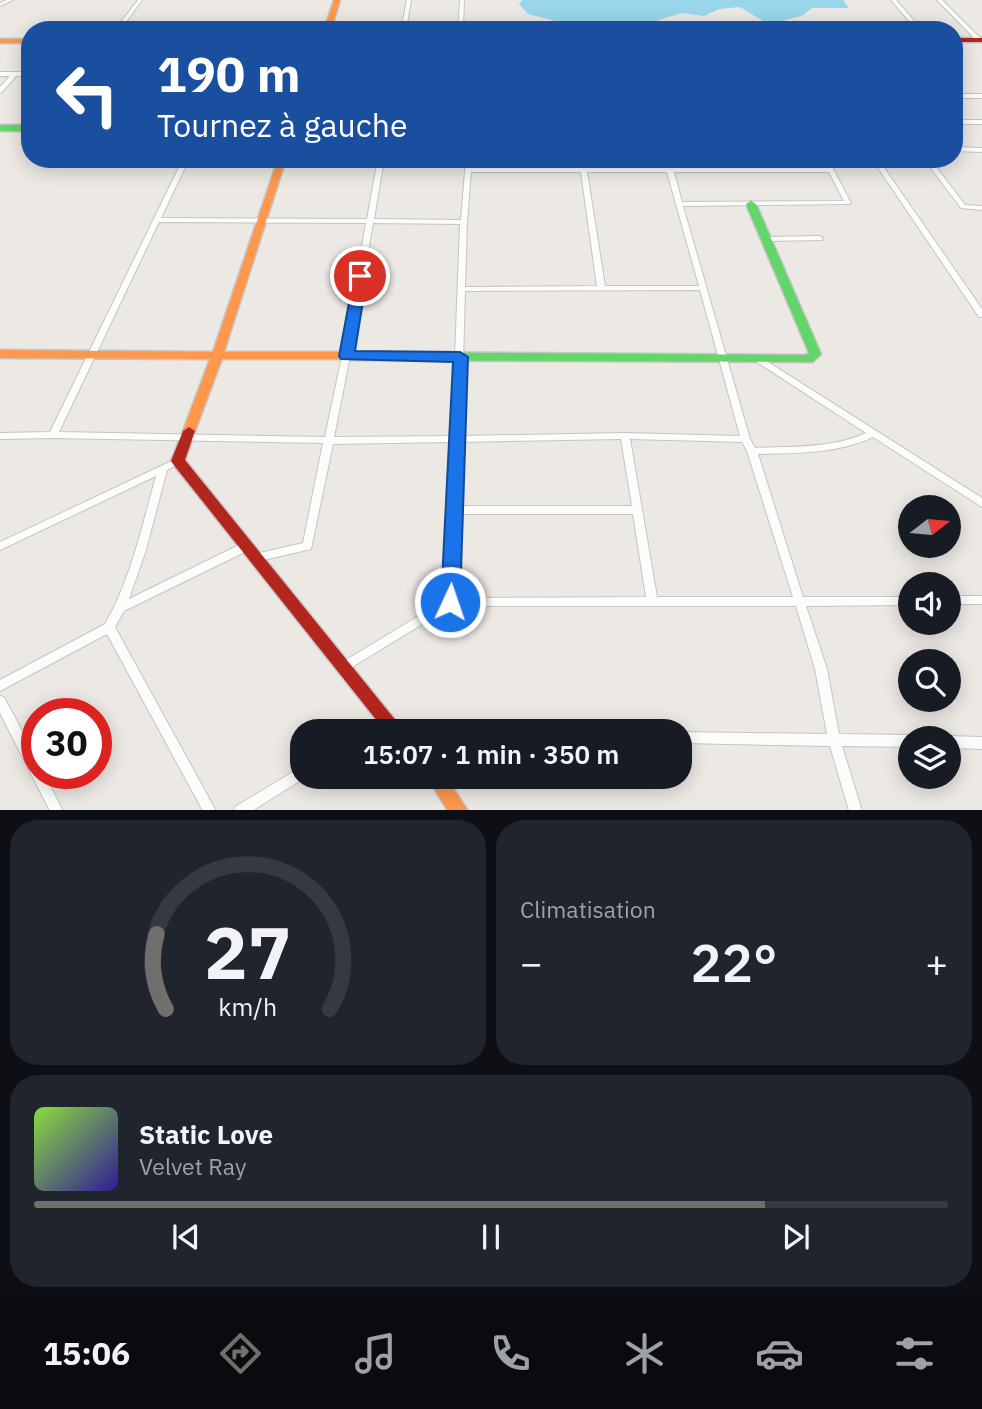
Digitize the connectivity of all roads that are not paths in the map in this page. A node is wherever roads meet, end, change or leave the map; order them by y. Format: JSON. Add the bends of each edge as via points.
{"nodes":[{"id":1,"x":11,"y":0,"type":"edge"},
{"id":2,"x":140,"y":0,"type":"edge"},
{"id":3,"x":337,"y":0,"type":"edge"},
{"id":4,"x":409,"y":0,"type":"edge"},
{"id":5,"x":462,"y":0,"type":"edge"},
{"id":6,"x":893,"y":0,"type":"edge"},
{"id":7,"x":939,"y":0,"type":"edge"},
{"id":8,"x":0,"y":5,"type":"edge"},
{"id":9,"x":124,"y":21,"type":"edge"},
{"id":10,"x":330,"y":21,"type":"edge"},
{"id":11,"x":405,"y":21,"type":"edge"},
{"id":12,"x":461,"y":21,"type":"edge"},
{"id":13,"x":912,"y":21,"type":"edge"},
{"id":14,"x":961,"y":21,"type":"edge"},
{"id":15,"x":963,"y":23,"type":"edge"},
{"id":16,"x":980,"y":40,"type":"edge"},
{"id":17,"x":0,"y":41,"type":"edge"},
{"id":18,"x":21,"y":41,"type":"edge"},
{"id":19,"x":0,"y":74,"type":"edge"},
{"id":20,"x":15,"y":74,"type":"junction"},
{"id":21,"x":21,"y":74,"type":"edge"},
{"id":22,"x":0,"y":91,"type":"edge"},
{"id":23,"x":963,"y":96,"type":"edge"},
{"id":24,"x":982,"y":96,"type":"edge"},
{"id":25,"x":963,"y":122,"type":"edge"},
{"id":26,"x":982,"y":122,"type":"edge"},
{"id":27,"x":0,"y":128,"type":"edge"},
{"id":28,"x":21,"y":128,"type":"edge"},
{"id":29,"x":963,"y":149,"type":"edge"},
{"id":30,"x":982,"y":150,"type":"edge"},
{"id":31,"x":182,"y":168,"type":"edge"},
{"id":32,"x":279,"y":168,"type":"edge"},
{"id":33,"x":379,"y":168,"type":"edge"},
{"id":34,"x":669,"y":168,"type":"edge"},
{"id":35,"x":881,"y":168,"type":"edge"},
{"id":36,"x":934,"y":168,"type":"edge"},
{"id":37,"x":469,"y":170,"type":"joint"},
{"id":38,"x":831,"y":170,"type":"joint"},
{"id":39,"x":584,"y":171,"type":"junction"},
{"id":40,"x":670,"y":172,"type":"junction"},
{"id":41,"x":679,"y":204,"type":"junction"},
{"id":42,"x":751,"y":204,"type":"junction"},
{"id":43,"x":982,"y":208,"type":"edge"},
{"id":44,"x":156,"y":220,"type":"junction"},
{"id":45,"x":261,"y":220,"type":"junction"},
{"id":46,"x":370,"y":222,"type":"junction"},
{"id":47,"x":464,"y":222,"type":"junction"},
{"id":48,"x":819,"y":237,"type":"dead end"},
{"id":49,"x":765,"y":239,"type":"junction"},
{"id":50,"x":601,"y":288,"type":"junction"},
{"id":51,"x":702,"y":288,"type":"junction"},
{"id":52,"x":462,"y":289,"type":"junction"},
{"id":53,"x":982,"y":315,"type":"edge"},
{"id":54,"x":92,"y":353,"type":"junction"},
{"id":55,"x":0,"y":354,"type":"edge"},
{"id":56,"x":217,"y":356,"type":"junction"},
{"id":57,"x":346,"y":356,"type":"junction"},
{"id":58,"x":460,"y":357,"type":"junction"},
{"id":59,"x":722,"y":359,"type":"junction"},
{"id":60,"x":760,"y":360,"type":"junction"},
{"id":61,"x":873,"y":433,"type":"junction"},
{"id":62,"x":53,"y":435,"type":"junction"},
{"id":63,"x":0,"y":436,"type":"edge"},
{"id":64,"x":18,"y":436,"type":"junction"},
{"id":65,"x":625,"y":436,"type":"junction"},
{"id":66,"x":187,"y":439,"type":"junction"},
{"id":67,"x":745,"y":439,"type":"junction"},
{"id":68,"x":327,"y":440,"type":"junction"},
{"id":69,"x":458,"y":440,"type":"junction"},
{"id":70,"x":0,"y":444,"type":"edge"},
{"id":71,"x":752,"y":451,"type":"junction"},
{"id":72,"x":178,"y":461,"type":"junction"},
{"id":73,"x":162,"y":470,"type":"junction"},
{"id":74,"x":982,"y":503,"type":"edge"},
{"id":75,"x":455,"y":510,"type":"junction"},
{"id":76,"x":637,"y":510,"type":"junction"},
{"id":77,"x":0,"y":546,"type":"edge"},
{"id":78,"x":247,"y":546,"type":"junction"},
{"id":79,"x":255,"y":558,"type":"junction"},
{"id":80,"x":652,"y":600,"type":"junction"},
{"id":81,"x":961,"y":600,"type":"edge"},
{"id":82,"x":982,"y":600,"type":"edge"},
{"id":83,"x":898,"y":601,"type":"edge"},
{"id":84,"x":450,"y":602,"type":"junction"},
{"id":85,"x":801,"y":602,"type":"junction"},
{"id":86,"x":120,"y":608,"type":"junction"},
{"id":87,"x":109,"y":627,"type":"junction"},
{"id":88,"x":345,"y":666,"type":"junction"},
{"id":89,"x":0,"y":686,"type":"edge"},
{"id":90,"x":0,"y":701,"type":"edge"},
{"id":91,"x":386,"y":719,"type":"edge"},
{"id":92,"x":692,"y":738,"type":"edge"},
{"id":93,"x":834,"y":740,"type":"junction"},
{"id":94,"x":898,"y":741,"type":"edge"},
{"id":95,"x":21,"y":742,"type":"edge"},
{"id":96,"x":961,"y":742,"type":"edge"},
{"id":97,"x":982,"y":743,"type":"edge"},
{"id":98,"x":290,"y":780,"type":"edge"},
{"id":99,"x":46,"y":789,"type":"edge"},
{"id":100,"x":448,"y":789,"type":"edge"},
{"id":101,"x":57,"y":810,"type":"edge"},
{"id":102,"x":210,"y":810,"type":"edge"},
{"id":103,"x":240,"y":810,"type":"edge"},
{"id":104,"x":460,"y":810,"type":"edge"},
{"id":105,"x":856,"y":810,"type":"edge"}],
"edges":[{"from":1,"to":8,"type":"street"},
{"from":2,"to":9,"type":"street"},
{"from":3,"to":10,"type":"street"},
{"from":4,"to":11,"type":"street"},
{"from":5,"to":12,"type":"street"},
{"from":6,"to":13,"type":"street"},
{"from":7,"to":14,"type":"street"},
{"from":15,"to":16,"type":"street"},
{"from":17,"to":18,"type":"street"},
{"from":19,"to":20,"type":"street"},
{"from":20,"to":21,"type":"street"},
{"from":20,"to":22,"type":"street"},
{"from":23,"to":24,"type":"street"},
{"from":25,"to":26,"type":"street"},
{"from":27,"to":28,"type":"street"},
{"from":29,"to":30,"type":"street"},
{"from":31,"to":44,"type":"street"},
{"from":32,"to":45,"type":"street"},
{"from":33,"to":46,"type":"street"},
{"from":34,"to":40,"type":"street"},
{"from":35,"to":53,"type":"street"},
{"from":36,"to":43,"type":"street","via":[[963,207]]},
{"from":37,"to":39,"type":"street"},
{"from":37,"to":47,"type":"street"},
{"from":38,"to":40,"type":"street"},
{"from":38,"to":42,"type":"street","via":[[848,203]]},
{"from":39,"to":40,"type":"street"},
{"from":39,"to":50,"type":"street"},
{"from":40,"to":41,"type":"street"},
{"from":41,"to":42,"type":"street"},
{"from":41,"to":51,"type":"street"},
{"from":42,"to":49,"type":"street"},
{"from":44,"to":45,"type":"street"},
{"from":44,"to":54,"type":"street"},
{"from":45,"to":46,"type":"street"},
{"from":45,"to":56,"type":"street"},
{"from":46,"to":47,"type":"street"},
{"from":46,"to":57,"type":"street"},
{"from":47,"to":52,"type":"street"},
{"from":48,"to":49,"type":"street"},
{"from":49,"to":60,"type":"street","via":[[815,354],[809,359]]},
{"from":50,"to":51,"type":"street"},
{"from":50,"to":52,"type":"street"},
{"from":51,"to":59,"type":"street"},
{"from":52,"to":58,"type":"street"},
{"from":54,"to":55,"type":"street"},
{"from":54,"to":56,"type":"street"},
{"from":54,"to":62,"type":"street"},
{"from":56,"to":57,"type":"street"},
{"from":56,"to":66,"type":"street"},
{"from":57,"to":58,"type":"street"},
{"from":57,"to":68,"type":"street"},
{"from":58,"to":59,"type":"street"},
{"from":58,"to":69,"type":"street"},
{"from":59,"to":60,"type":"street"},
{"from":59,"to":67,"type":"street"},
{"from":60,"to":61,"type":"street"},
{"from":61,"to":71,"type":"street","via":[[854,442],[815,448]]},
{"from":61,"to":74,"type":"street"},
{"from":62,"to":64,"type":"street"},
{"from":62,"to":66,"type":"street"},
{"from":63,"to":64,"type":"street"},
{"from":64,"to":70,"type":"street"},
{"from":65,"to":67,"type":"street"},
{"from":65,"to":69,"type":"street"},
{"from":65,"to":76,"type":"street"},
{"from":66,"to":68,"type":"street"},
{"from":66,"to":72,"type":"street"},
{"from":67,"to":71,"type":"street"},
{"from":68,"to":69,"type":"street"},
{"from":68,"to":79,"type":"street","via":[[307,547]]},
{"from":69,"to":75,"type":"street"},
{"from":71,"to":85,"type":"street"},
{"from":72,"to":73,"type":"street"},
{"from":72,"to":78,"type":"street"},
{"from":73,"to":77,"type":"street"},
{"from":73,"to":86,"type":"street"},
{"from":75,"to":76,"type":"street"},
{"from":75,"to":84,"type":"street"},
{"from":76,"to":80,"type":"street"},
{"from":78,"to":79,"type":"street"},
{"from":78,"to":86,"type":"street"},
{"from":79,"to":88,"type":"street"},
{"from":80,"to":84,"type":"street"},
{"from":80,"to":85,"type":"street"},
{"from":81,"to":82,"type":"street"},
{"from":83,"to":85,"type":"street"},
{"from":84,"to":88,"type":"street"},
{"from":85,"to":93,"type":"street","via":[[821,668]]},
{"from":86,"to":87,"type":"street"},
{"from":87,"to":89,"type":"street"},
{"from":87,"to":102,"type":"street"},
{"from":88,"to":91,"type":"street"},
{"from":90,"to":95,"type":"street"},
{"from":92,"to":93,"type":"street"},
{"from":93,"to":94,"type":"street"},
{"from":93,"to":105,"type":"street"},
{"from":96,"to":97,"type":"street"},
{"from":98,"to":103,"type":"street"},
{"from":99,"to":101,"type":"street"},
{"from":100,"to":104,"type":"street"}]}
